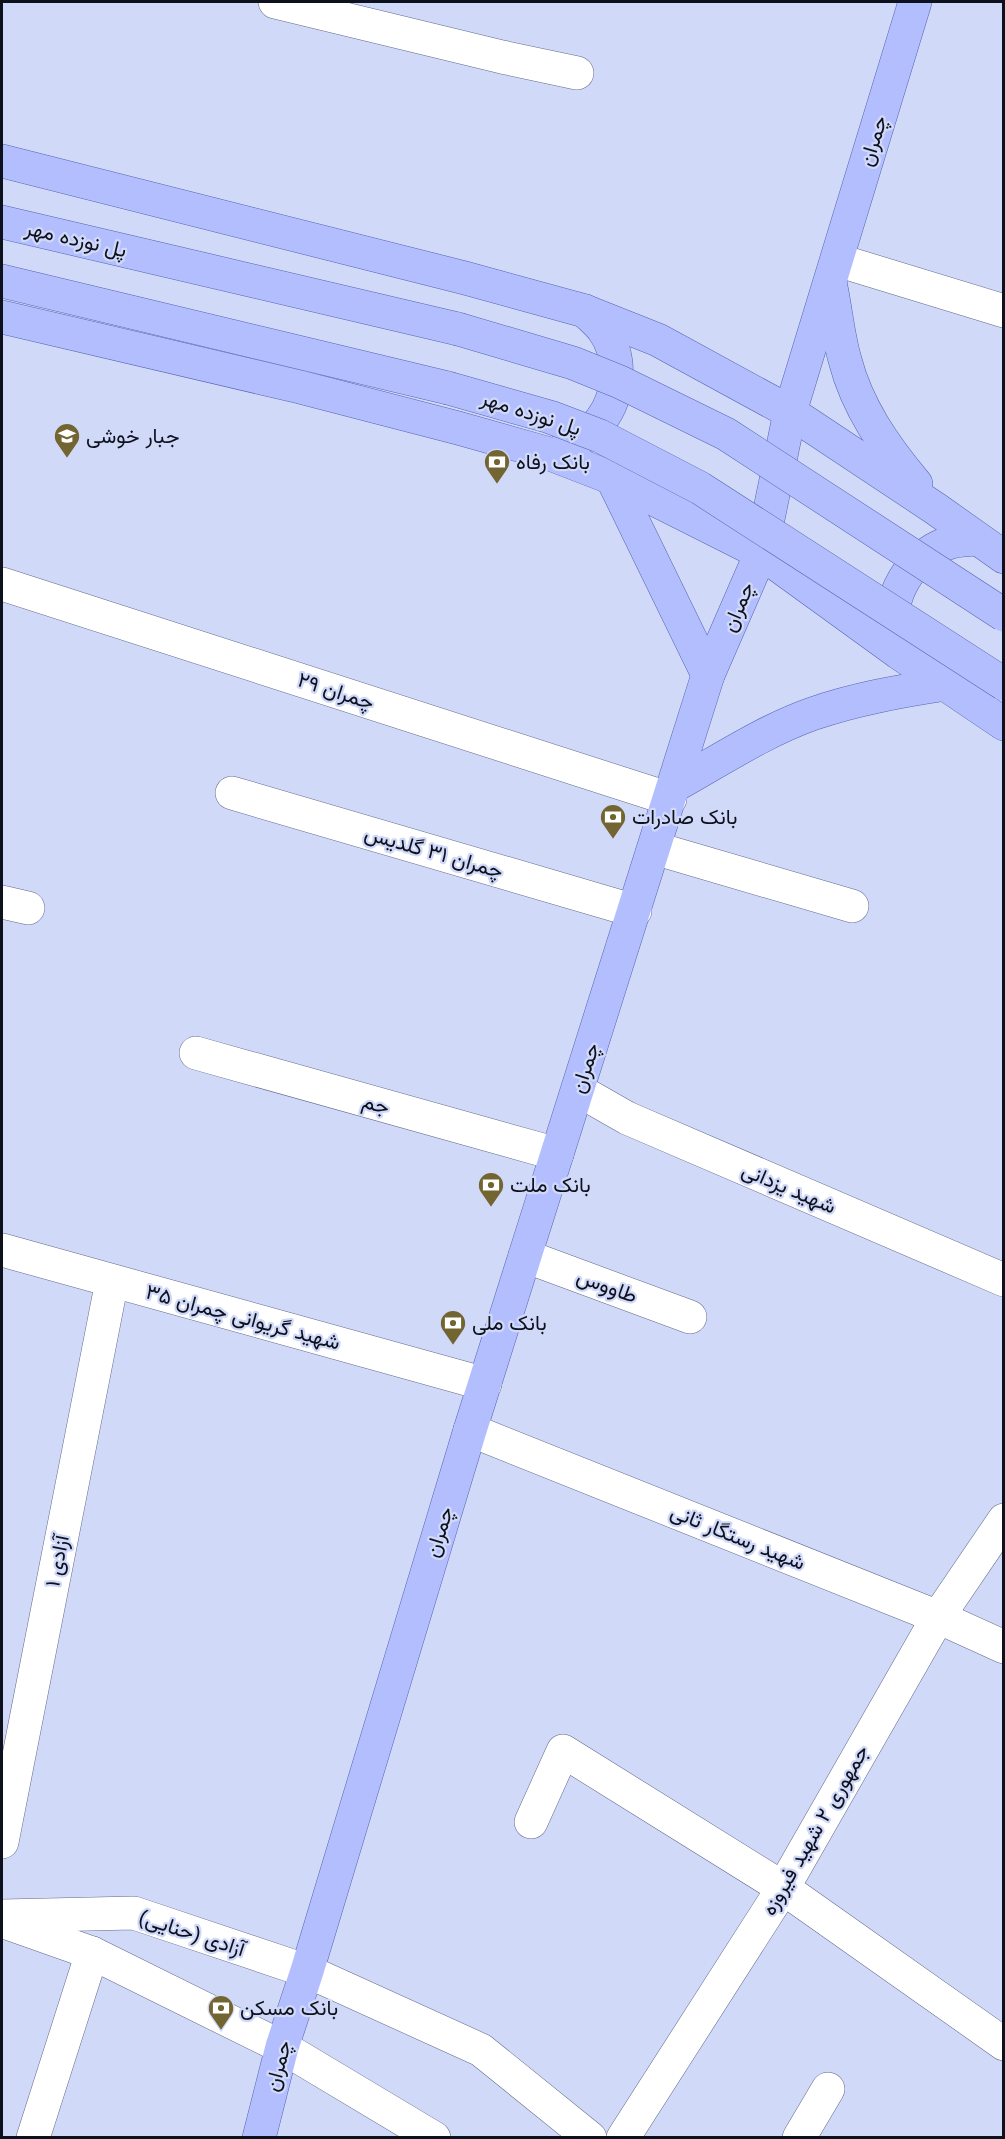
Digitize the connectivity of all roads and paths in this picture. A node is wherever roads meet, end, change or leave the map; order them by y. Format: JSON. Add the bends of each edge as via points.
{"nodes":[{"id":1,"x":275,"y":2,"type":"edge"},
{"id":2,"x":915,"y":2,"type":"edge"},
{"id":3,"x":577,"y":73,"type":"dead end"},
{"id":4,"x":2,"y":161,"type":"edge"},
{"id":5,"x":2,"y":222,"type":"edge"},
{"id":6,"x":834,"y":271,"type":"junction"},
{"id":7,"x":2,"y":281,"type":"edge"},
{"id":8,"x":585,"y":311,"type":"junction"},
{"id":9,"x":1004,"y":311,"type":"edge"},
{"id":10,"x":2,"y":317,"type":"edge"},
{"id":11,"x":790,"y":412,"type":"junction"},
{"id":12,"x":550,"y":454,"type":"junction"},
{"id":13,"x":612,"y":478,"type":"junction"},
{"id":14,"x":936,"y":509,"type":"junction"},
{"id":15,"x":977,"y":539,"type":"junction"},
{"id":16,"x":761,"y":553,"type":"junction"},
{"id":17,"x":1004,"y":557,"type":"edge"},
{"id":18,"x":2,"y":584,"type":"edge"},
{"id":19,"x":1004,"y":615,"type":"edge"},
{"id":20,"x":899,"y":653,"type":"junction"},
{"id":21,"x":708,"y":675,"type":"junction"},
{"id":22,"x":946,"y":684,"type":"junction"},
{"id":23,"x":1004,"y":684,"type":"edge"},
{"id":24,"x":1004,"y":724,"type":"edge"},
{"id":25,"x":672,"y":792,"type":"junction"},
{"id":26,"x":232,"y":793,"type":"dead end"},
{"id":27,"x":654,"y":848,"type":"junction"},
{"id":28,"x":852,"y":906,"type":"dead end"},
{"id":29,"x":635,"y":911,"type":"junction"},
{"id":30,"x":196,"y":1053,"type":"dead end"},
{"id":31,"x":578,"y":1090,"type":"junction"},
{"id":32,"x":557,"y":1154,"type":"junction"},
{"id":33,"x":2,"y":1250,"type":"edge"},
{"id":34,"x":525,"y":1256,"type":"junction"},
{"id":35,"x":1004,"y":1280,"type":"edge"},
{"id":36,"x":112,"y":1281,"type":"junction"},
{"id":37,"x":690,"y":1317,"type":"dead end"},
{"id":38,"x":485,"y":1384,"type":"junction"},
{"id":39,"x":470,"y":1430,"type":"junction"},
{"id":40,"x":1004,"y":1520,"type":"edge"},
{"id":41,"x":938,"y":1617,"type":"junction"},
{"id":42,"x":1004,"y":1647,"type":"edge"},
{"id":43,"x":531,"y":1822,"type":"dead end"},
{"id":44,"x":2,"y":1842,"type":"edge"},
{"id":45,"x":783,"y":1888,"type":"junction"},
{"id":46,"x":2,"y":1916,"type":"edge"},
{"id":47,"x":2,"y":1921,"type":"edge"},
{"id":48,"x":92,"y":1953,"type":"junction"},
{"id":49,"x":307,"y":1971,"type":"junction"},
{"id":50,"x":1004,"y":2044,"type":"edge"},
{"id":51,"x":282,"y":2047,"type":"junction"},
{"id":52,"x":828,"y":2089,"type":"dead end"},
{"id":53,"x":33,"y":2138,"type":"edge"},
{"id":54,"x":259,"y":2138,"type":"edge"},
{"id":55,"x":434,"y":2138,"type":"edge"},
{"id":56,"x":590,"y":2138,"type":"edge"},
{"id":57,"x":623,"y":2138,"type":"edge"},
{"id":58,"x":799,"y":2138,"type":"edge"}],
"edges":[{"from":1,"to":3,"type":"street"},
{"from":2,"to":6,"type":"main road","name":"چمران"},
{"from":4,"to":8,"type":"main road"},
{"from":5,"to":19,"type":"main road","name":"پل نوزده مهر","bridge":true,"via":[[458,329],[592,371],[726,434]]},
{"from":6,"to":9,"type":"street"},
{"from":6,"to":11,"type":"main road","name":"چمران"},
{"from":6,"to":14,"type":"main road","via":[[845,360],[860,401],[889,451]]},
{"from":7,"to":23,"type":"main road","name":"پل نوزده مهر","bridge":true,"via":[[448,388],[550,417],[600,436],[700,488]]},
{"from":8,"to":11,"type":"main road","via":[[658,340]]},
{"from":8,"to":12,"type":"main road","via":[[603,329],[614,350],[617,375],[613,399],[601,421],[583,437]]},
{"from":10,"to":12,"type":"main road","via":[[300,387]]},
{"from":11,"to":14,"type":"main road"},
{"from":11,"to":16,"type":"main road","name":"چمران"},
{"from":12,"to":13,"type":"main road"},
{"from":13,"to":16,"type":"main road"},
{"from":13,"to":21,"type":"main road"},
{"from":14,"to":15,"type":"main road"},
{"from":15,"to":17,"type":"main road"},
{"from":15,"to":20,"type":"main road","via":[[950,543],[925,555],[906,574],[894,599],[892,626]]},
{"from":16,"to":20,"type":"main road"},
{"from":16,"to":21,"type":"main road","name":"چمران"},
{"from":18,"to":25,"type":"street","name":"چمران ۲۹"},
{"from":20,"to":22,"type":"main road"},
{"from":21,"to":25,"type":"main road","name":"چمران"},
{"from":22,"to":24,"type":"main road"},
{"from":22,"to":25,"type":"main road","via":[[811,715],[765,736]]},
{"from":25,"to":27,"type":"main road","name":"چمران"},
{"from":26,"to":29,"type":"street","name":"چمران ۳۱ گلدیس"},
{"from":27,"to":28,"type":"street"},
{"from":27,"to":29,"type":"main road","name":"چمران"},
{"from":29,"to":31,"type":"main road","name":"چمران"},
{"from":30,"to":32,"type":"street","name":"جم"},
{"from":31,"to":32,"type":"main road","name":"چمران"},
{"from":31,"to":35,"type":"street","name":"شهید یزدانی","via":[[627,1118]]},
{"from":32,"to":34,"type":"main road","name":"چمران"},
{"from":33,"to":36,"type":"street","name":"شهید گریوانی چمران ۳۵"},
{"from":34,"to":37,"type":"street","name":"طاووس"},
{"from":34,"to":38,"type":"main road","name":"چمران"},
{"from":36,"to":38,"type":"street","name":"شهید گریوانی چمران ۳۵"},
{"from":36,"to":44,"type":"street","name":"آزادی ۱"},
{"from":38,"to":39,"type":"main road","name":"چمران"},
{"from":39,"to":41,"type":"street","name":"شهید رستگار ثانی"},
{"from":39,"to":49,"type":"main road","name":"چمران"},
{"from":40,"to":41,"type":"street","name":"جمهوری ۲ شهید فیروزه"},
{"from":41,"to":42,"type":"street","name":"شهید رستگار ثانی"},
{"from":41,"to":45,"type":"street","name":"جمهوری ۲ شهید فیروزه"},
{"from":43,"to":45,"type":"street","via":[[563,1751]]},
{"from":45,"to":50,"type":"street"},
{"from":45,"to":57,"type":"street","name":"جمهوری ۲ شهید فیروزه"},
{"from":46,"to":49,"type":"street","name":"آزادی (حنایی)","via":[[134,1912]]},
{"from":47,"to":48,"type":"street"},
{"from":48,"to":51,"type":"street"},
{"from":48,"to":53,"type":"street"},
{"from":49,"to":51,"type":"main road","name":"چمران"},
{"from":49,"to":56,"type":"street","name":"آزادی (حنایی)","via":[[481,2050]]},
{"from":51,"to":54,"type":"main road","name":"چمران"},
{"from":51,"to":55,"type":"street"},
{"from":52,"to":58,"type":"street"}]}
